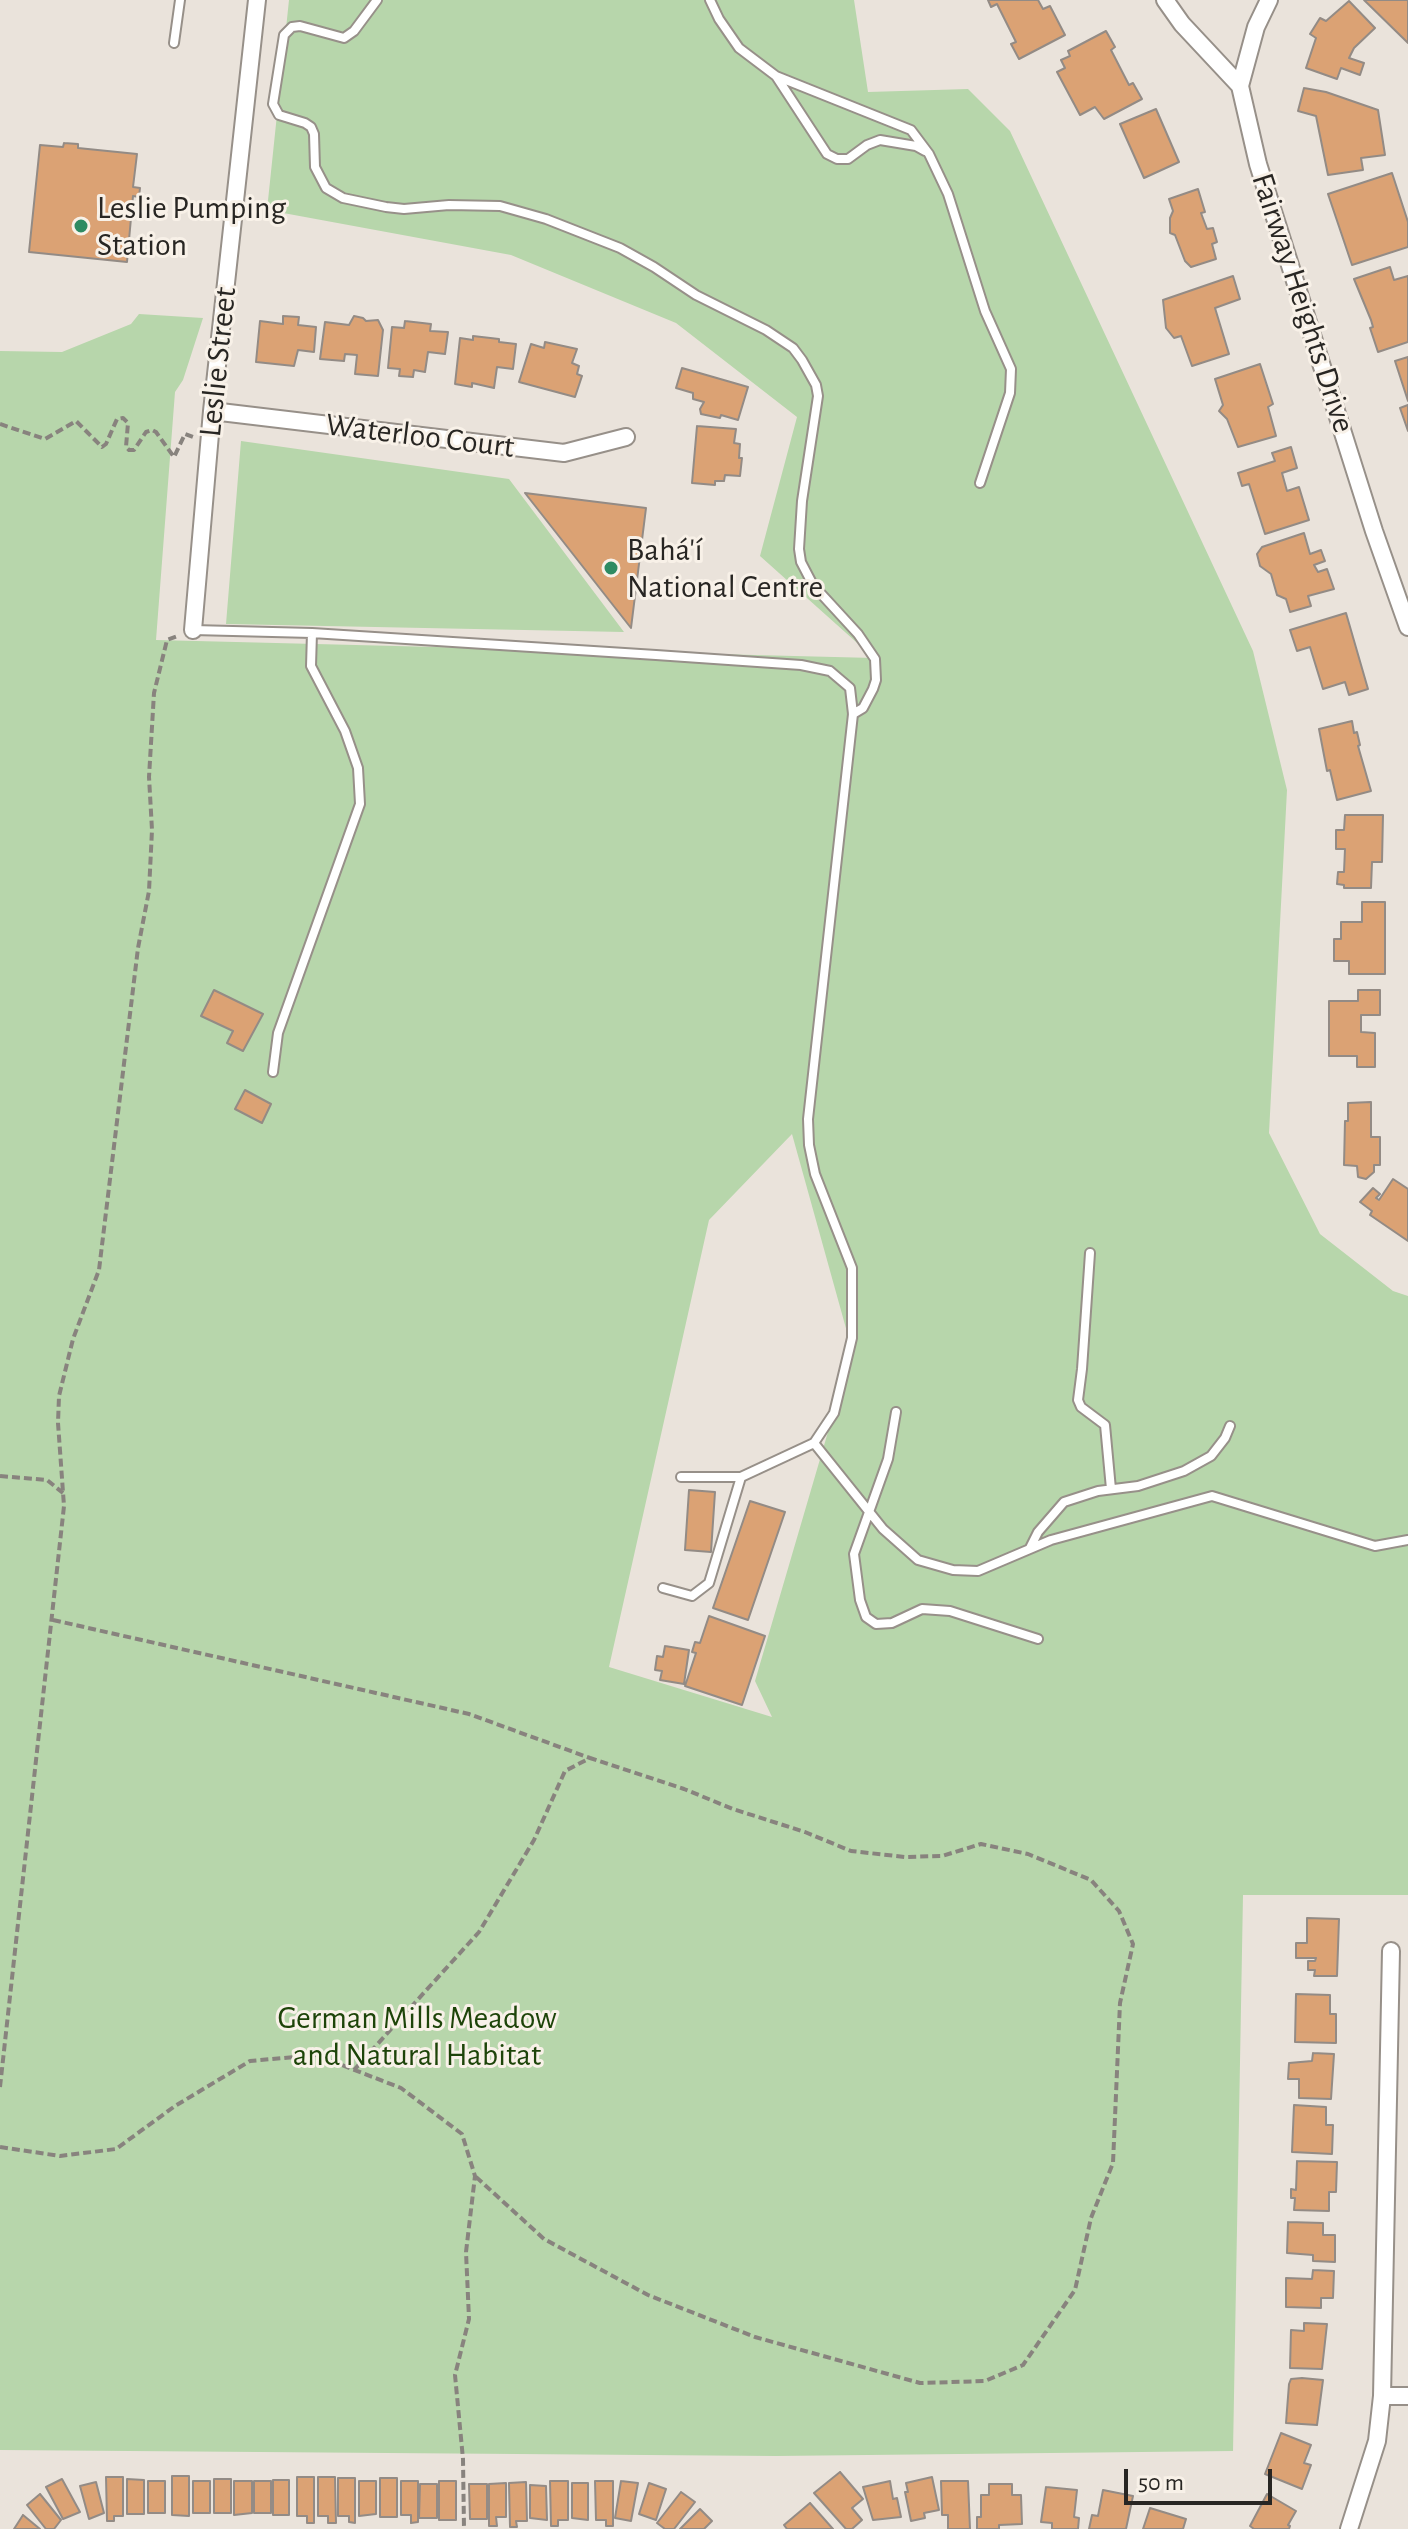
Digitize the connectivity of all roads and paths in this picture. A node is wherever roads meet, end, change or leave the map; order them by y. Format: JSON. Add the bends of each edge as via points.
{"nodes":[{"id":1,"x":180,"y":0,"type":"edge"},
{"id":2,"x":257,"y":0,"type":"edge"},
{"id":3,"x":377,"y":0,"type":"edge"},
{"id":4,"x":710,"y":0,"type":"edge"},
{"id":5,"x":1165,"y":0,"type":"edge"},
{"id":6,"x":1269,"y":0,"type":"edge"},
{"id":7,"x":174,"y":43,"type":"dead end"},
{"id":8,"x":776,"y":76,"type":"junction"},
{"id":9,"x":1240,"y":86,"type":"junction"},
{"id":10,"x":929,"y":154,"type":"junction"},
{"id":11,"x":212,"y":411,"type":"junction"},
{"id":12,"x":0,"y":424,"type":"edge"},
{"id":13,"x":626,"y":437,"type":"dead end"},
{"id":14,"x":209,"y":446,"type":"junction"},
{"id":15,"x":980,"y":483,"type":"dead end"},
{"id":16,"x":1408,"y":627,"type":"edge"},
{"id":17,"x":193,"y":630,"type":"junction"},
{"id":18,"x":312,"y":633,"type":"junction"},
{"id":19,"x":853,"y":714,"type":"junction"},
{"id":20,"x":273,"y":1072,"type":"dead end"},
{"id":21,"x":1090,"y":1253,"type":"dead end"},
{"id":22,"x":896,"y":1412,"type":"dead end"},
{"id":23,"x":1230,"y":1426,"type":"dead end"},
{"id":24,"x":814,"y":1443,"type":"junction"},
{"id":25,"x":0,"y":1476,"type":"edge"},
{"id":26,"x":681,"y":1477,"type":"dead end"},
{"id":27,"x":741,"y":1477,"type":"junction"},
{"id":28,"x":1111,"y":1489,"type":"junction"},
{"id":29,"x":63,"y":1493,"type":"junction"},
{"id":30,"x":869,"y":1513,"type":"junction"},
{"id":31,"x":1408,"y":1540,"type":"edge"},
{"id":32,"x":1029,"y":1549,"type":"junction"},
{"id":33,"x":663,"y":1588,"type":"dead end"},
{"id":34,"x":53,"y":1620,"type":"junction"},
{"id":35,"x":1038,"y":1639,"type":"dead end"},
{"id":36,"x":590,"y":1758,"type":"junction"},
{"id":37,"x":1391,"y":1951,"type":"dead end"},
{"id":38,"x":354,"y":2070,"type":"junction"},
{"id":39,"x":0,"y":2087,"type":"edge"},
{"id":40,"x":0,"y":2147,"type":"edge"},
{"id":41,"x":475,"y":2176,"type":"junction"},
{"id":42,"x":1382,"y":2396,"type":"junction"},
{"id":43,"x":1408,"y":2396,"type":"edge"},
{"id":44,"x":464,"y":2529,"type":"edge"},
{"id":45,"x":1349,"y":2529,"type":"edge"}],
"edges":[{"from":1,"to":7,"type":"lane"},
{"from":2,"to":11,"type":"street","name":"Leslie Street"},
{"from":3,"to":19,"type":"lane","via":[[344,38],[295,26],[284,35],[273,104],[279,115],[311,127],[315,167],[326,188],[343,198],[386,207],[490,206],[546,219],[620,248],[766,330],[802,360],[818,396],[799,549],[813,585],[875,659],[873,689],[863,708]]},
{"from":4,"to":8,"type":"lane","via":[[739,48]]},
{"from":5,"to":9,"type":"street"},
{"from":6,"to":9,"type":"street"},
{"from":8,"to":10,"type":"lane","via":[[911,130]]},
{"from":8,"to":10,"type":"lane","via":[[827,154],[848,159],[880,140],[916,146]]},
{"from":9,"to":16,"type":"street","name":"Fairway Heights Drive","via":[[1258,164]]},
{"from":10,"to":15,"type":"lane","via":[[1011,369],[1010,393]]},
{"from":11,"to":13,"type":"street","name":"Waterloo Court","via":[[564,453]]},
{"from":11,"to":14,"type":"street","name":"Leslie Street"},
{"from":12,"to":14,"type":"path","via":[[45,439],[76,421],[102,447],[117,419],[123,418],[129,450],[152,430],[174,457],[185,434]]},
{"from":14,"to":17,"type":"street","name":"Leslie Street"},
{"from":17,"to":18,"type":"lane"},
{"from":17,"to":29,"type":"path","via":[[167,640],[154,693],[149,891],[99,1270],[59,1396]]},
{"from":18,"to":19,"type":"lane","via":[[801,665],[830,671],[850,688]]},
{"from":18,"to":20,"type":"lane","via":[[311,666],[345,731],[358,768],[360,804],[278,1033]]},
{"from":19,"to":24,"type":"lane","via":[[808,1119],[815,1174],[852,1268],[852,1338],[834,1413]]},
{"from":21,"to":28,"type":"lane","via":[[1078,1400],[1105,1425]]},
{"from":22,"to":30,"type":"lane","via":[[888,1459]]},
{"from":23,"to":28,"type":"lane","via":[[1211,1456],[1184,1471]]},
{"from":24,"to":27,"type":"lane"},
{"from":24,"to":30,"type":"lane"},
{"from":25,"to":29,"type":"path","via":[[47,1480]]},
{"from":26,"to":27,"type":"lane"},
{"from":27,"to":33,"type":"lane","via":[[709,1583],[692,1596]]},
{"from":28,"to":32,"type":"lane","via":[[1064,1502]]},
{"from":29,"to":34,"type":"path"},
{"from":30,"to":32,"type":"lane","via":[[918,1560],[953,1570],[978,1571]]},
{"from":30,"to":35,"type":"lane","via":[[854,1554],[866,1617],[876,1624],[892,1623],[922,1609],[950,1611]]},
{"from":31,"to":32,"type":"lane","via":[[1375,1546],[1212,1496]]},
{"from":34,"to":36,"type":"path","via":[[469,1714]]},
{"from":34,"to":39,"type":"path"},
{"from":36,"to":38,"type":"path","via":[[565,1771],[534,1840],[479,1932]]},
{"from":36,"to":41,"type":"path","via":[[851,1851],[942,1856],[981,1844],[1028,1854],[1091,1880],[1119,1911],[1133,1944],[1120,2003],[1113,2163],[1091,2218],[1075,2290],[1023,2365],[985,2381],[920,2383],[755,2337],[661,2300],[544,2239]]},
{"from":37,"to":42,"type":"street"},
{"from":38,"to":40,"type":"path","via":[[316,2055],[250,2061],[116,2149],[60,2156]]},
{"from":38,"to":41,"type":"path","via":[[401,2088],[462,2134]]},
{"from":41,"to":44,"type":"path","via":[[466,2252],[469,2319],[455,2375]]},
{"from":42,"to":43,"type":"street"},
{"from":42,"to":45,"type":"street","via":[[1377,2441]]}]}
